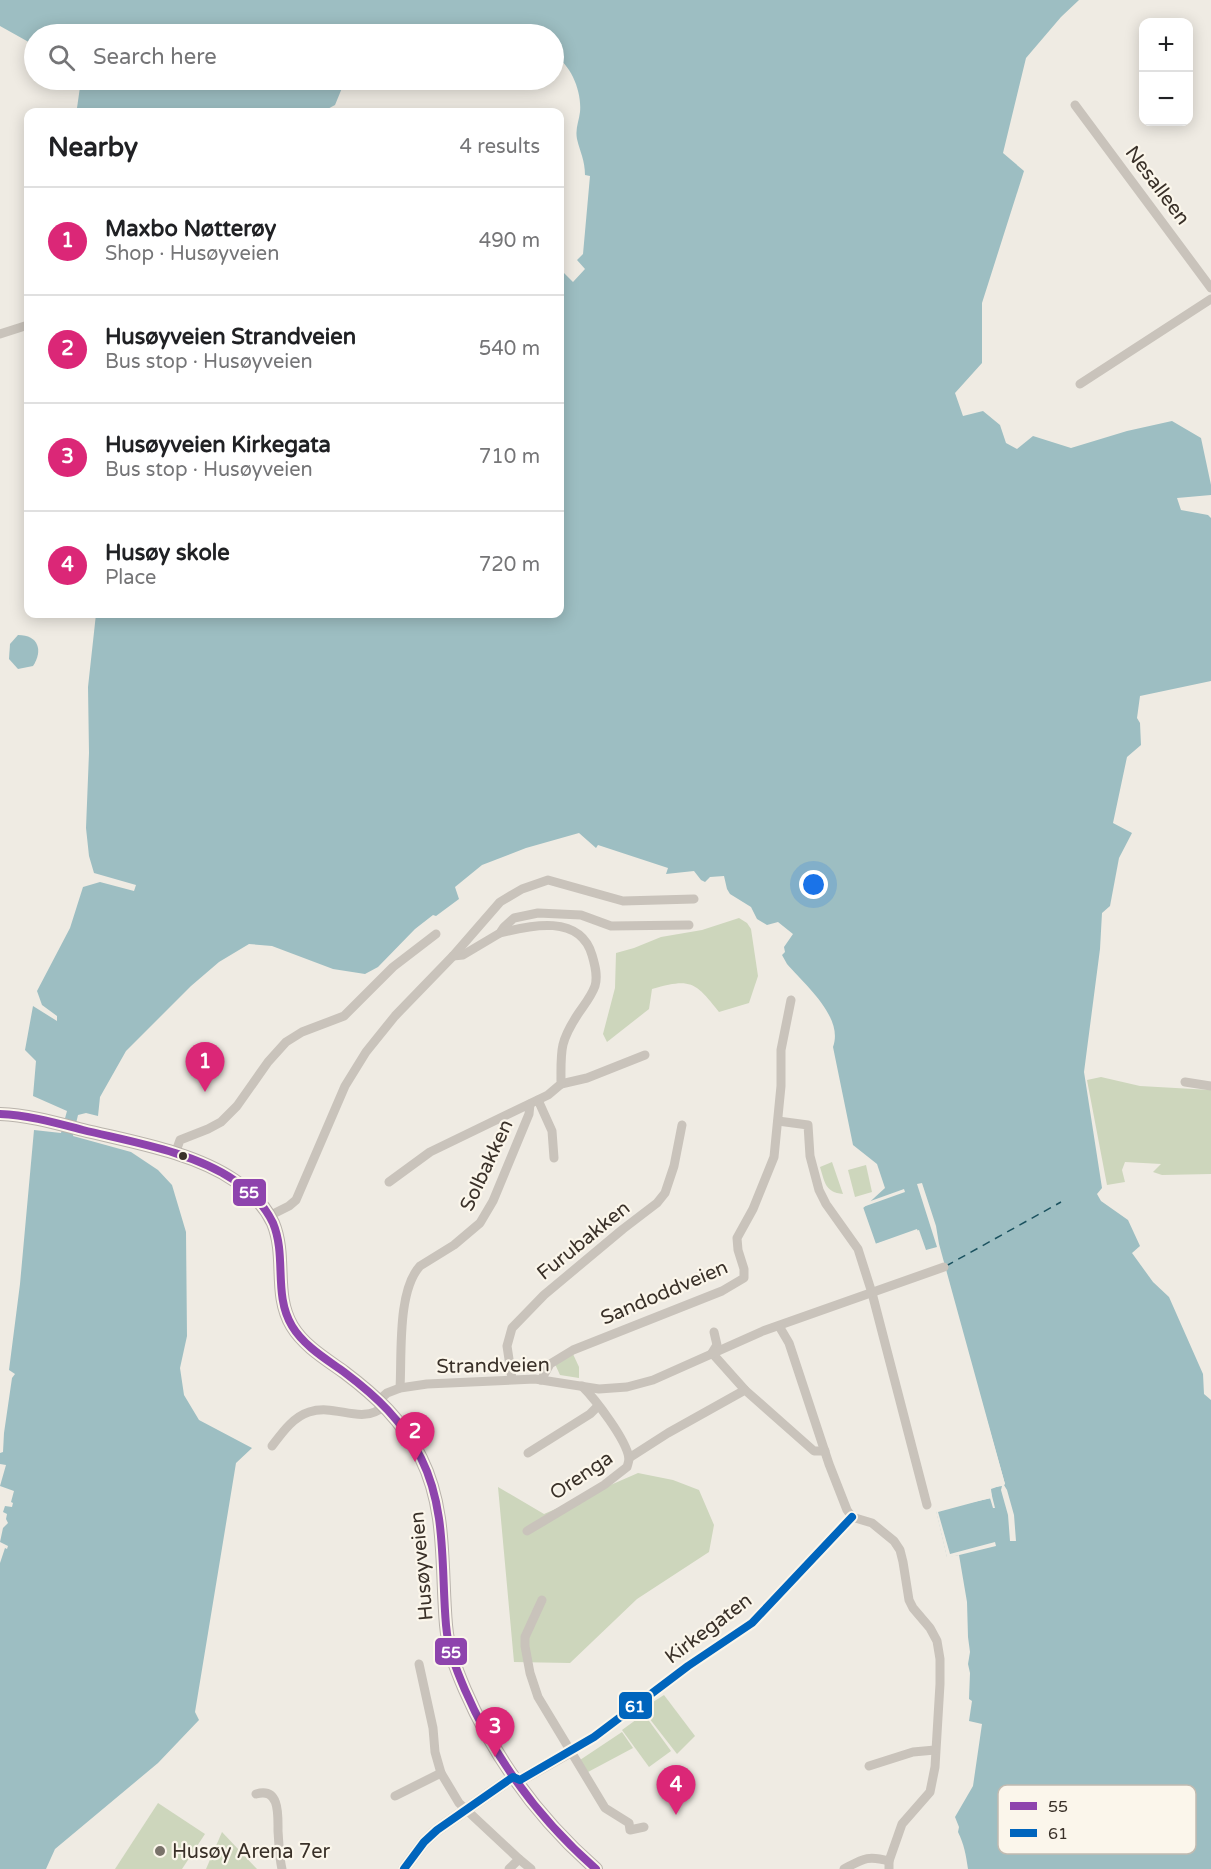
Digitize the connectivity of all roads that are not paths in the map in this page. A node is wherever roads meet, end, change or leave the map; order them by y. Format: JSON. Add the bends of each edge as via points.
{"nodes":[{"id":1,"x":1075,"y":105,"type":"dead end"},
{"id":2,"x":1211,"y":288,"type":"edge"},
{"id":3,"x":1211,"y":299,"type":"edge"},
{"id":4,"x":24,"y":326,"type":"edge"},
{"id":5,"x":0,"y":334,"type":"edge"},
{"id":6,"x":1080,"y":384,"type":"dead end"},
{"id":7,"x":694,"y":899,"type":"dead end"},
{"id":8,"x":689,"y":925,"type":"dead end"},
{"id":9,"x":500,"y":933,"type":"junction"},
{"id":10,"x":436,"y":934,"type":"dead end"},
{"id":11,"x":453,"y":956,"type":"junction"},
{"id":12,"x":791,"y":1000,"type":"dead end"},
{"id":13,"x":645,"y":1055,"type":"dead end"},
{"id":14,"x":1185,"y":1082,"type":"dead end"},
{"id":15,"x":561,"y":1084,"type":"junction"},
{"id":16,"x":1211,"y":1086,"type":"edge"},
{"id":17,"x":534,"y":1102,"type":"junction"},
{"id":18,"x":0,"y":1114,"type":"edge"},
{"id":19,"x":778,"y":1121,"type":"junction"},
{"id":20,"x":682,"y":1125,"type":"dead end"},
{"id":21,"x":175,"y":1154,"type":"junction"},
{"id":22,"x":554,"y":1158,"type":"dead end"},
{"id":23,"x":389,"y":1182,"type":"dead end"},
{"id":24,"x":269,"y":1216,"type":"junction"},
{"id":25,"x":944,"y":1267,"type":"dead end"},
{"id":26,"x":873,"y":1293,"type":"junction"},
{"id":27,"x":779,"y":1326,"type":"junction"},
{"id":28,"x":714,"y":1332,"type":"dead end"},
{"id":29,"x":712,"y":1353,"type":"junction"},
{"id":30,"x":512,"y":1379,"type":"junction"},
{"id":31,"x":542,"y":1380,"type":"junction"},
{"id":32,"x":582,"y":1386,"type":"junction"},
{"id":33,"x":400,"y":1388,"type":"junction"},
{"id":34,"x":745,"y":1390,"type":"junction"},
{"id":35,"x":382,"y":1403,"type":"junction"},
{"id":36,"x":598,"y":1406,"type":"junction"},
{"id":37,"x":272,"y":1446,"type":"dead end"},
{"id":38,"x":825,"y":1451,"type":"junction"},
{"id":39,"x":528,"y":1453,"type":"dead end"},
{"id":40,"x":629,"y":1458,"type":"junction"},
{"id":41,"x":927,"y":1505,"type":"dead end"},
{"id":42,"x":852,"y":1517,"type":"junction"},
{"id":43,"x":527,"y":1531,"type":"dead end"},
{"id":44,"x":542,"y":1600,"type":"dead end"},
{"id":45,"x":419,"y":1664,"type":"dead end"},
{"id":46,"x":935,"y":1750,"type":"junction"},
{"id":47,"x":571,"y":1751,"type":"junction"},
{"id":48,"x":869,"y":1766,"type":"dead end"},
{"id":49,"x":441,"y":1773,"type":"junction"},
{"id":50,"x":513,"y":1777,"type":"junction"},
{"id":51,"x":256,"y":1794,"type":"dead end"},
{"id":52,"x":395,"y":1796,"type":"dead end"},
{"id":53,"x":466,"y":1808,"type":"junction"},
{"id":54,"x":644,"y":1827,"type":"dead end"},
{"id":55,"x":519,"y":1859,"type":"junction"},
{"id":56,"x":889,"y":1865,"type":"edge"},
{"id":57,"x":282,"y":1869,"type":"edge"},
{"id":58,"x":404,"y":1869,"type":"edge"},
{"id":59,"x":509,"y":1869,"type":"edge"},
{"id":60,"x":531,"y":1869,"type":"edge"},
{"id":61,"x":596,"y":1869,"type":"edge"},
{"id":62,"x":844,"y":1869,"type":"edge"}],
"edges":[{"from":1,"to":2,"type":"street","name":"Nesalleen"},
{"from":3,"to":6,"type":"street"},
{"from":4,"to":5,"type":"street"},
{"from":7,"to":11,"type":"street","via":[[623,901],[553,880],[541,881],[500,902]]},
{"from":8,"to":9,"type":"street","via":[[611,926],[581,915],[538,913],[514,918]]},
{"from":9,"to":11,"type":"street","via":[[463,955]]},
{"from":9,"to":15,"type":"street","via":[[539,926],[565,927],[577,932],[590,946],[597,973],[589,999],[567,1033],[561,1051]]},
{"from":10,"to":21,"type":"street","via":[[393,967],[344,1016],[286,1042],[237,1106],[214,1125],[180,1140]]},
{"from":11,"to":24,"type":"street","via":[[366,1052],[345,1086],[296,1200]]},
{"from":12,"to":19,"type":"street","name":"Sandoddveien","via":[[781,1050]]},
{"from":13,"to":15,"type":"street"},
{"from":14,"to":16,"type":"street"},
{"from":15,"to":17,"type":"street"},
{"from":17,"to":22,"type":"street","via":[[552,1131]]},
{"from":17,"to":23,"type":"street","via":[[430,1152]]},
{"from":17,"to":33,"type":"street","name":"Solbakken","via":[[486,1215],[469,1234],[414,1273],[403,1312]]},
{"from":18,"to":21,"type":"main road","name":"Husøyveien","via":[[31,1117]]},
{"from":19,"to":26,"type":"street","via":[[808,1125],[819,1190],[858,1249]]},
{"from":19,"to":31,"type":"street","name":"Sandoddveien","via":[[774,1157],[737,1238],[744,1278],[722,1291],[573,1350],[550,1364]]},
{"from":20,"to":30,"type":"street","name":"Furubakken","via":[[674,1166],[665,1193],[657,1203],[544,1295],[512,1328],[507,1346]]},
{"from":21,"to":24,"type":"main road","name":"Husøyveien","via":[[235,1181]]},
{"from":24,"to":35,"type":"main road","name":"Husøyveien","via":[[280,1250],[282,1300],[294,1329]]},
{"from":25,"to":26,"type":"street","name":"Strandveien"},
{"from":26,"to":27,"type":"street","name":"Strandveien"},
{"from":26,"to":41,"type":"street"},
{"from":27,"to":29,"type":"street","name":"Strandveien"},
{"from":27,"to":38,"type":"street","via":[[789,1343]]},
{"from":28,"to":29,"type":"street","via":[[717,1345]]},
{"from":29,"to":32,"type":"street","name":"Strandveien","via":[[653,1380],[627,1387]]},
{"from":29,"to":34,"type":"street"},
{"from":30,"to":31,"type":"street","name":"Strandveien"},
{"from":30,"to":33,"type":"street","name":"Strandveien"},
{"from":31,"to":32,"type":"street","name":"Strandveien"},
{"from":32,"to":36,"type":"street","name":"Orenga"},
{"from":33,"to":35,"type":"street","name":"Strandveien","via":[[387,1393]]},
{"from":34,"to":38,"type":"street","via":[[814,1451]]},
{"from":34,"to":40,"type":"street"},
{"from":35,"to":37,"type":"street","via":[[377,1412],[367,1415],[330,1410],[310,1412],[289,1425]]},
{"from":35,"to":50,"type":"main road","name":"Husøyveien","via":[[412,1440],[431,1484],[443,1539],[446,1625],[453,1662],[477,1718]]},
{"from":36,"to":39,"type":"street"},
{"from":36,"to":40,"type":"street","name":"Orenga"},
{"from":38,"to":42,"type":"street"},
{"from":40,"to":43,"type":"street","name":"Orenga","via":[[627,1467],[616,1477]]},
{"from":42,"to":46,"type":"street","via":[[872,1522],[894,1541],[903,1562],[909,1600],[937,1641],[940,1676]]},
{"from":42,"to":47,"type":"street","name":"Kirkegaten","via":[[752,1623]]},
{"from":44,"to":47,"type":"street","via":[[525,1637],[526,1656],[538,1697]]},
{"from":45,"to":49,"type":"street"},
{"from":46,"to":48,"type":"street","via":[[913,1752]]},
{"from":46,"to":56,"type":"street","via":[[930,1792],[903,1824]]},
{"from":47,"to":50,"type":"street","name":"Kirkegaten","via":[[520,1780]]},
{"from":47,"to":54,"type":"street","via":[[605,1808],[629,1824],[630,1830]]},
{"from":49,"to":52,"type":"street"},
{"from":49,"to":53,"type":"street"},
{"from":50,"to":53,"type":"street","name":"Kirkegaten"},
{"from":50,"to":61,"type":"main road","name":"Husøyveien"},
{"from":51,"to":57,"type":"street","via":[[270,1794],[278,1805]]},
{"from":53,"to":55,"type":"street"},
{"from":53,"to":58,"type":"street","name":"Kirkegaten","via":[[431,1836]]},
{"from":55,"to":59,"type":"street"},
{"from":55,"to":60,"type":"street"},
{"from":56,"to":62,"type":"street","via":[[874,1857]]}]}
